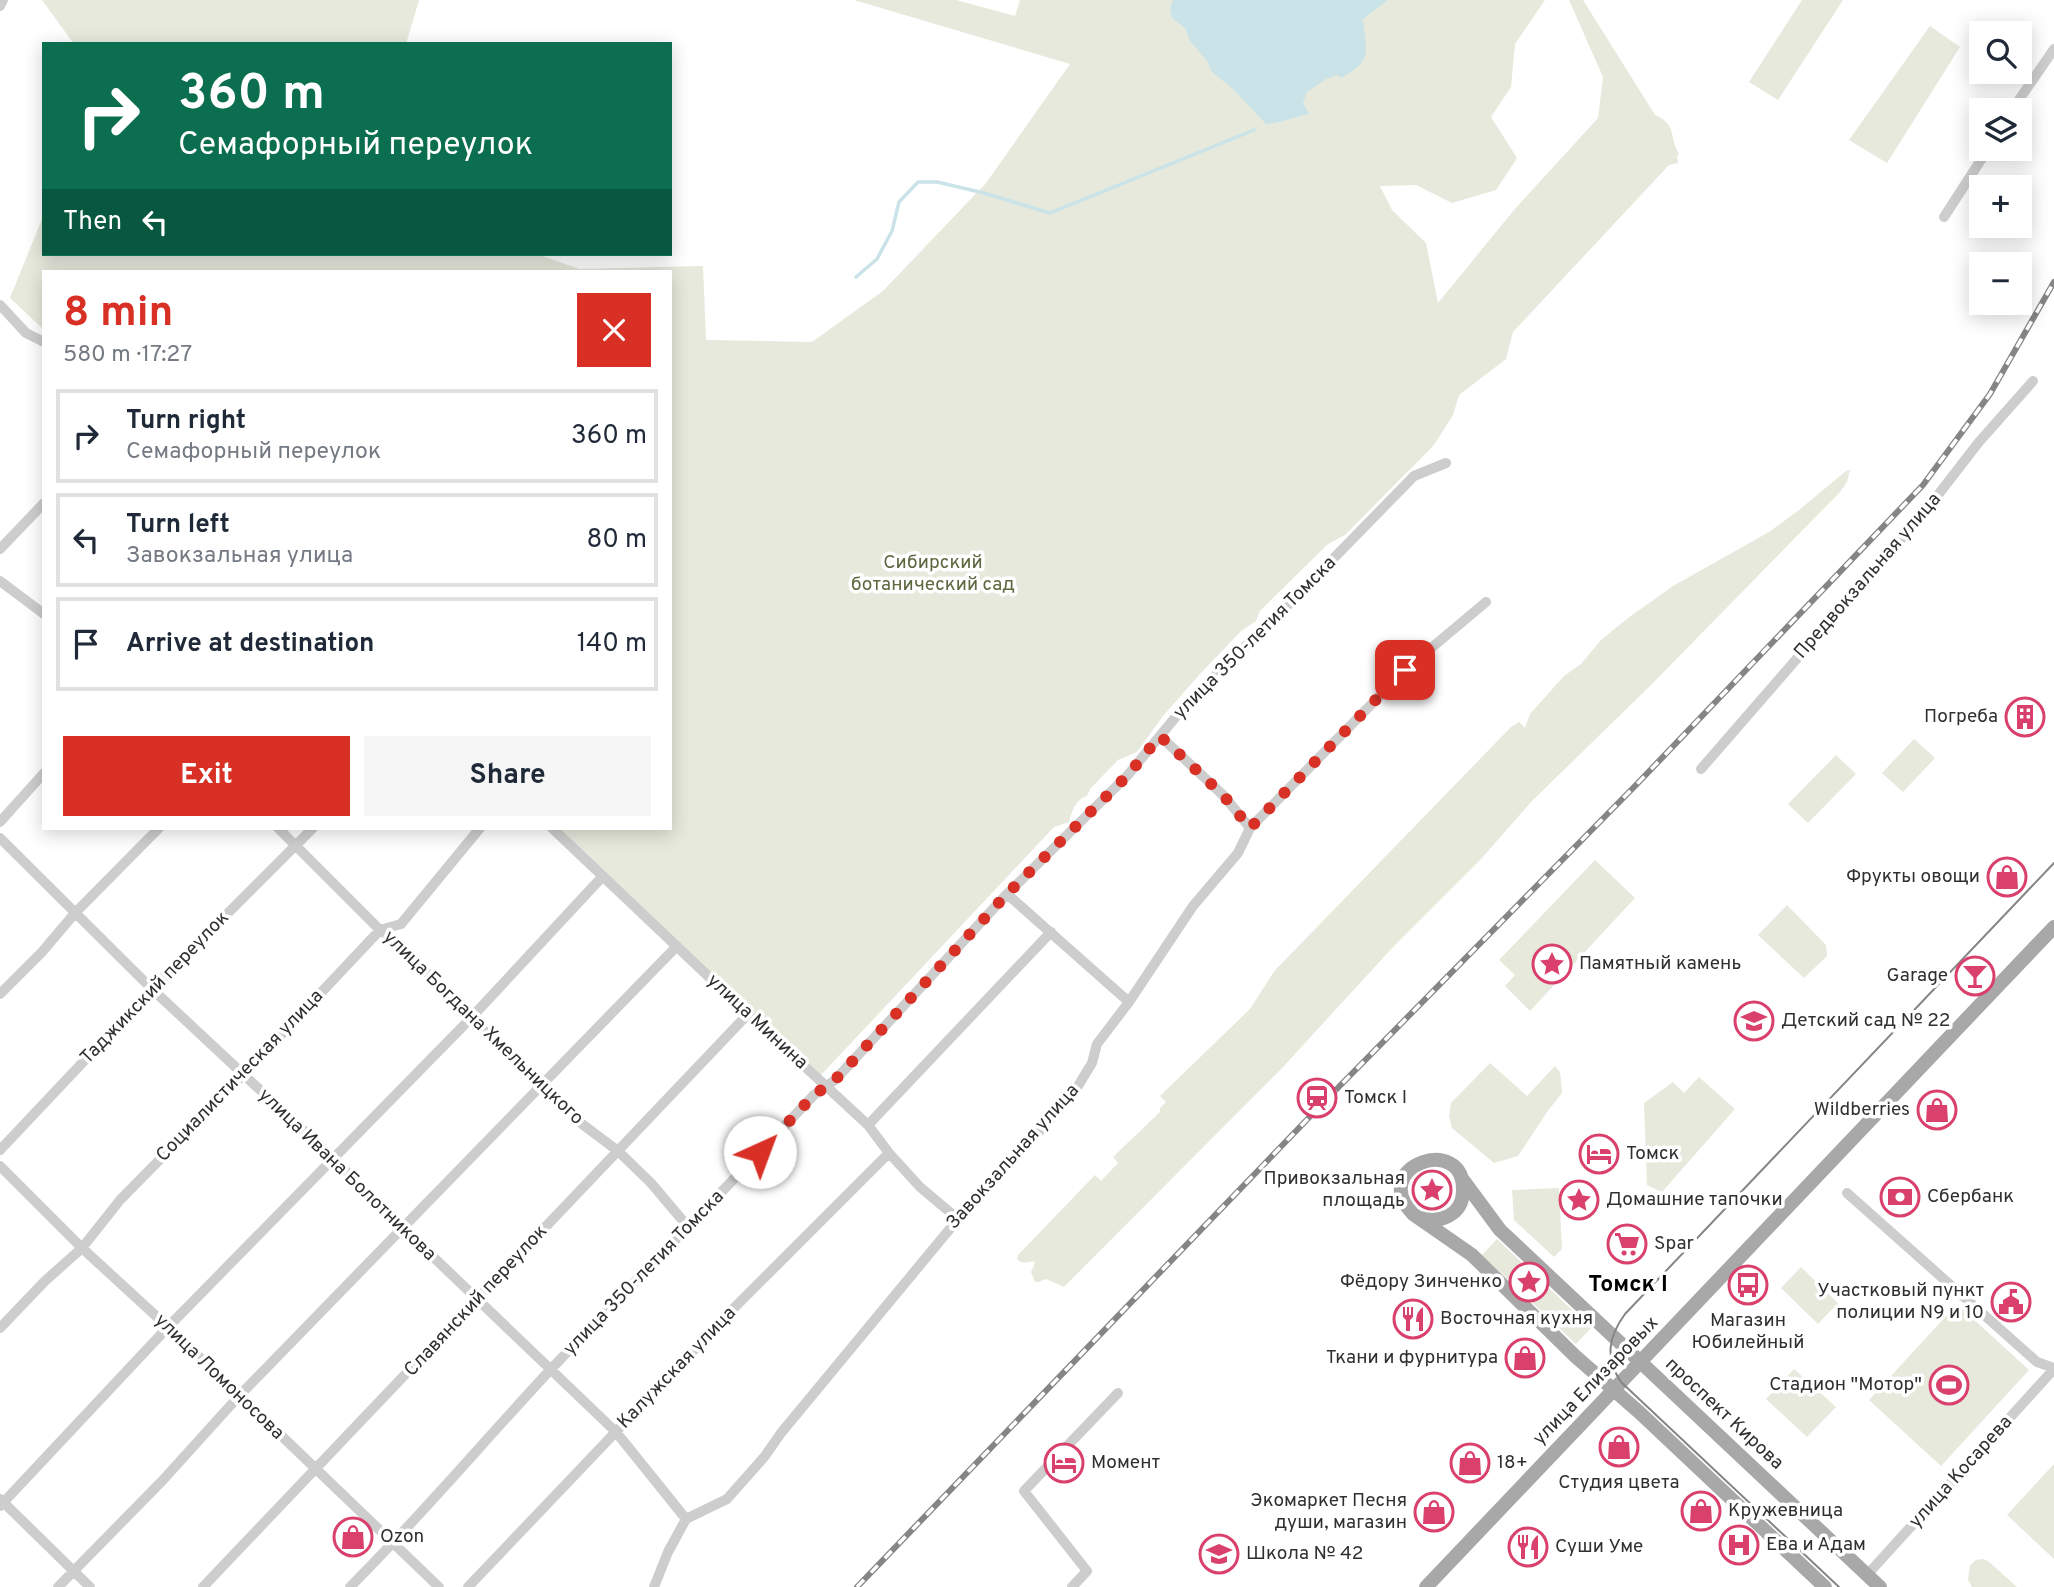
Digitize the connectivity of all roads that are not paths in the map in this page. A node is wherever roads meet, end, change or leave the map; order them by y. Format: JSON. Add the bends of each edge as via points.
{"nodes":[{"id":1,"x":3,"y":0,"type":"edge"},
{"id":2,"x":0,"y":6,"type":"edge"},
{"id":3,"x":2054,"y":49,"type":"edge"},
{"id":4,"x":2020,"y":98,"type":"edge"},
{"id":5,"x":1980,"y":161,"type":"edge"},
{"id":6,"x":1944,"y":217,"type":"dead end"},
{"id":7,"x":0,"y":305,"type":"edge"},
{"id":8,"x":42,"y":341,"type":"edge"},
{"id":9,"x":2033,"y":381,"type":"dead end"},
{"id":10,"x":1447,"y":463,"type":"dead end"},
{"id":11,"x":42,"y":505,"type":"edge"},
{"id":12,"x":0,"y":549,"type":"edge"},
{"id":13,"x":0,"y":581,"type":"edge"},
{"id":14,"x":1486,"y":602,"type":"dead end"},
{"id":15,"x":42,"y":612,"type":"edge"},
{"id":16,"x":1160,"y":736,"type":"junction"},
{"id":17,"x":1701,"y":769,"type":"dead end"},
{"id":18,"x":42,"y":775,"type":"edge"},
{"id":19,"x":0,"y":822,"type":"edge"},
{"id":20,"x":1250,"y":828,"type":"junction"},
{"id":21,"x":157,"y":830,"type":"edge"},
{"id":22,"x":280,"y":830,"type":"edge"},
{"id":23,"x":311,"y":830,"type":"edge"},
{"id":24,"x":478,"y":830,"type":"edge"},
{"id":25,"x":554,"y":830,"type":"edge"},
{"id":26,"x":0,"y":838,"type":"edge"},
{"id":27,"x":297,"y":845,"type":"junction"},
{"id":28,"x":603,"y":876,"type":"junction"},
{"id":29,"x":1007,"y":894,"type":"junction"},
{"id":30,"x":75,"y":913,"type":"junction"},
{"id":31,"x":2054,"y":927,"type":"edge"},
{"id":32,"x":380,"y":930,"type":"junction"},
{"id":33,"x":1051,"y":932,"type":"junction"},
{"id":34,"x":677,"y":946,"type":"junction"},
{"id":35,"x":152,"y":989,"type":"junction"},
{"id":36,"x":0,"y":994,"type":"edge"},
{"id":37,"x":1129,"y":1002,"type":"junction"},
{"id":38,"x":748,"y":1014,"type":"junction"},
{"id":39,"x":471,"y":1018,"type":"junction"},
{"id":40,"x":243,"y":1075,"type":"junction"},
{"id":41,"x":542,"y":1086,"type":"junction"},
{"id":42,"x":826,"y":1086,"type":"junction"},
{"id":43,"x":868,"y":1125,"type":"junction"},
{"id":44,"x":0,"y":1150,"type":"edge"},
{"id":45,"x":618,"y":1151,"type":"junction"},
{"id":46,"x":889,"y":1153,"type":"junction"},
{"id":47,"x":333,"y":1158,"type":"junction"},
{"id":48,"x":0,"y":1166,"type":"edge"},
{"id":49,"x":1459,"y":1174,"type":"junction"},
{"id":50,"x":1847,"y":1194,"type":"dead end"},
{"id":51,"x":1420,"y":1218,"type":"junction"},
{"id":52,"x":958,"y":1219,"type":"junction"},
{"id":53,"x":689,"y":1228,"type":"junction"},
{"id":54,"x":404,"y":1229,"type":"junction"},
{"id":55,"x":82,"y":1248,"type":"junction"},
{"id":56,"x":477,"y":1299,"type":"junction"},
{"id":57,"x":168,"y":1327,"type":"junction"},
{"id":58,"x":0,"y":1328,"type":"edge"},
{"id":59,"x":1640,"y":1362,"type":"junction"},
{"id":60,"x":552,"y":1369,"type":"junction"},
{"id":61,"x":2054,"y":1369,"type":"edge"},
{"id":62,"x":1613,"y":1390,"type":"junction"},
{"id":63,"x":1118,"y":1393,"type":"dead end"},
{"id":64,"x":239,"y":1396,"type":"junction"},
{"id":65,"x":616,"y":1432,"type":"junction"},
{"id":66,"x":316,"y":1470,"type":"junction"},
{"id":67,"x":1,"y":1503,"type":"edge"},
{"id":68,"x":686,"y":1519,"type":"junction"},
{"id":69,"x":392,"y":1544,"type":"junction"},
{"id":70,"x":73,"y":1571,"type":"junction"},
{"id":71,"x":1867,"y":1575,"type":"junction"},
{"id":72,"x":58,"y":1587,"type":"edge"},
{"id":73,"x":90,"y":1587,"type":"edge"},
{"id":74,"x":203,"y":1587,"type":"edge"},
{"id":75,"x":350,"y":1587,"type":"edge"},
{"id":76,"x":439,"y":1587,"type":"edge"},
{"id":77,"x":468,"y":1587,"type":"edge"},
{"id":78,"x":654,"y":1587,"type":"edge"},
{"id":79,"x":1072,"y":1587,"type":"edge"},
{"id":80,"x":1426,"y":1587,"type":"edge"},
{"id":81,"x":1825,"y":1587,"type":"edge"},
{"id":82,"x":1880,"y":1587,"type":"edge"}],
"edges":[{"from":1,"to":2,"type":"street"},
{"from":3,"to":4,"type":"street"},
{"from":5,"to":6,"type":"street"},
{"from":7,"to":8,"type":"street","via":[[26,333]]},
{"from":9,"to":17,"type":"street","name":"Предвокзальная улица"},
{"from":10,"to":16,"type":"street","name":"улица 350-летия Томска","via":[[1414,476],[1188,702]]},
{"from":11,"to":12,"type":"street"},
{"from":13,"to":15,"type":"street"},
{"from":14,"to":20,"type":"street","name":"Завокзальная улица","via":[[1405,670]]},
{"from":16,"to":20,"type":"street","via":[[1224,796]]},
{"from":16,"to":29,"type":"street","name":"улица 350-летия Томска","via":[[1127,776]]},
{"from":18,"to":19,"type":"street"},
{"from":20,"to":37,"type":"street","name":"Завокзальная улица","via":[[1238,853],[1193,906]]},
{"from":21,"to":30,"type":"street"},
{"from":22,"to":27,"type":"street","name":"улица Богдана Хмельницкого"},
{"from":23,"to":27,"type":"street","name":"Таджикский переулок"},
{"from":24,"to":32,"type":"street","name":"Социалистическая улица","via":[[401,924]]},
{"from":25,"to":28,"type":"street","name":"улица Минина"},
{"from":26,"to":30,"type":"street","name":"улица Ивана Болотникова"},
{"from":27,"to":32,"type":"street","name":"улица Богдана Хмельницкого"},
{"from":27,"to":35,"type":"street","name":"Таджикский переулок"},
{"from":28,"to":34,"type":"street","name":"улица Минина"},
{"from":28,"to":39,"type":"street"},
{"from":29,"to":33,"type":"street"},
{"from":29,"to":42,"type":"street","name":"улица 350-летия Томска"},
{"from":30,"to":35,"type":"street","name":"улица Ивана Болотникова"},
{"from":30,"to":36,"type":"street"},
{"from":31,"to":59,"type":"main road","name":"улица Елизаровых"},
{"from":32,"to":39,"type":"street","name":"улица Богдана Хмельницкого"},
{"from":32,"to":40,"type":"street","name":"Социалистическая улица"},
{"from":33,"to":37,"type":"street"},
{"from":33,"to":43,"type":"street"},
{"from":34,"to":38,"type":"street","name":"улица Минина"},
{"from":34,"to":41,"type":"street"},
{"from":35,"to":40,"type":"street","name":"улица Ивана Болотникова"},
{"from":35,"to":44,"type":"street","name":"Таджикский переулок"},
{"from":37,"to":52,"type":"street","name":"Завокзальная улица","via":[[1097,1044],[1092,1063],[1072,1096]]},
{"from":38,"to":42,"type":"street","name":"улица Минина"},
{"from":38,"to":45,"type":"street","name":"Славянский переулок"},
{"from":39,"to":41,"type":"street","name":"улица Богдана Хмельницкого"},
{"from":39,"to":47,"type":"street"},
{"from":40,"to":47,"type":"street","name":"улица Ивана Болотникова"},
{"from":40,"to":55,"type":"street","name":"Социалистическая улица","via":[[120,1200]]},
{"from":41,"to":45,"type":"street","name":"улица Богдана Хмельницкого"},
{"from":41,"to":54,"type":"street"},
{"from":42,"to":43,"type":"street","name":"улица Минина"},
{"from":42,"to":53,"type":"street","name":"улица 350-летия Томска"},
{"from":43,"to":46,"type":"street","name":"улица Минина"},
{"from":45,"to":53,"type":"street","name":"улица Богдана Хмельницкого"},
{"from":45,"to":56,"type":"street","name":"Славянский переулок"},
{"from":46,"to":52,"type":"street","name":"улица Минина"},
{"from":46,"to":65,"type":"street","name":"Калужская улица"},
{"from":47,"to":54,"type":"street","name":"улица Ивана Болотникова"},
{"from":47,"to":57,"type":"street"},
{"from":48,"to":55,"type":"street","name":"улица Ломоносова"},
{"from":49,"to":51,"type":"main road","via":[[1463,1196],[1455,1211],[1436,1221]]},
{"from":49,"to":51,"type":"main road","via":[[1449,1164],[1435,1160],[1419,1162],[1408,1172],[1402,1196],[1408,1209]]},
{"from":49,"to":59,"type":"main road","name":"проспект Кирова","via":[[1500,1230]]},
{"from":50,"to":61,"type":"street","via":[[2037,1362]]},
{"from":51,"to":62,"type":"main road","via":[[1472,1255]]},
{"from":52,"to":68,"type":"street","name":"Завокзальная улица","via":[[727,1499]]},
{"from":53,"to":60,"type":"street","name":"улица 350-летия Томска"},
{"from":54,"to":56,"type":"street","name":"улица Ивана Болотникова"},
{"from":54,"to":64,"type":"street"},
{"from":55,"to":57,"type":"street","name":"улица Ломоносова"},
{"from":55,"to":58,"type":"street","name":"Социалистическая улица"},
{"from":56,"to":60,"type":"street","name":"улица Ивана Болотникова"},
{"from":56,"to":66,"type":"street","name":"Славянский переулок"},
{"from":57,"to":64,"type":"street","name":"улица Ломоносова"},
{"from":57,"to":67,"type":"street"},
{"from":59,"to":62,"type":"main road","name":"улица Елизаровых"},
{"from":59,"to":71,"type":"main road","name":"проспект Кирова"},
{"from":60,"to":65,"type":"street","name":"улица Ивана Болотникова"},
{"from":60,"to":69,"type":"street","name":"улица 350-летия Томска"},
{"from":61,"to":71,"type":"street","name":"улица Косарева"},
{"from":62,"to":80,"type":"main road","name":"улица Елизаровых"},
{"from":62,"to":81,"type":"main road"},
{"from":63,"to":79,"type":"street","via":[[1024,1491],[1087,1571]]},
{"from":64,"to":66,"type":"street","name":"улица Ломоносова"},
{"from":64,"to":70,"type":"street"},
{"from":65,"to":68,"type":"street","name":"улица Ивана Болотникова"},
{"from":65,"to":77,"type":"street","name":"Калужская улица"},
{"from":66,"to":69,"type":"street","name":"улица Ломоносова"},
{"from":66,"to":74,"type":"street","name":"Славянский переулок"},
{"from":67,"to":70,"type":"street"},
{"from":68,"to":78,"type":"street"},
{"from":69,"to":75,"type":"street","name":"улица 350-летия Томска"},
{"from":69,"to":76,"type":"street","name":"улица Ломоносова"},
{"from":70,"to":72,"type":"street"},
{"from":70,"to":73,"type":"street"},
{"from":71,"to":82,"type":"main road","name":"проспект Кирова"}]}
